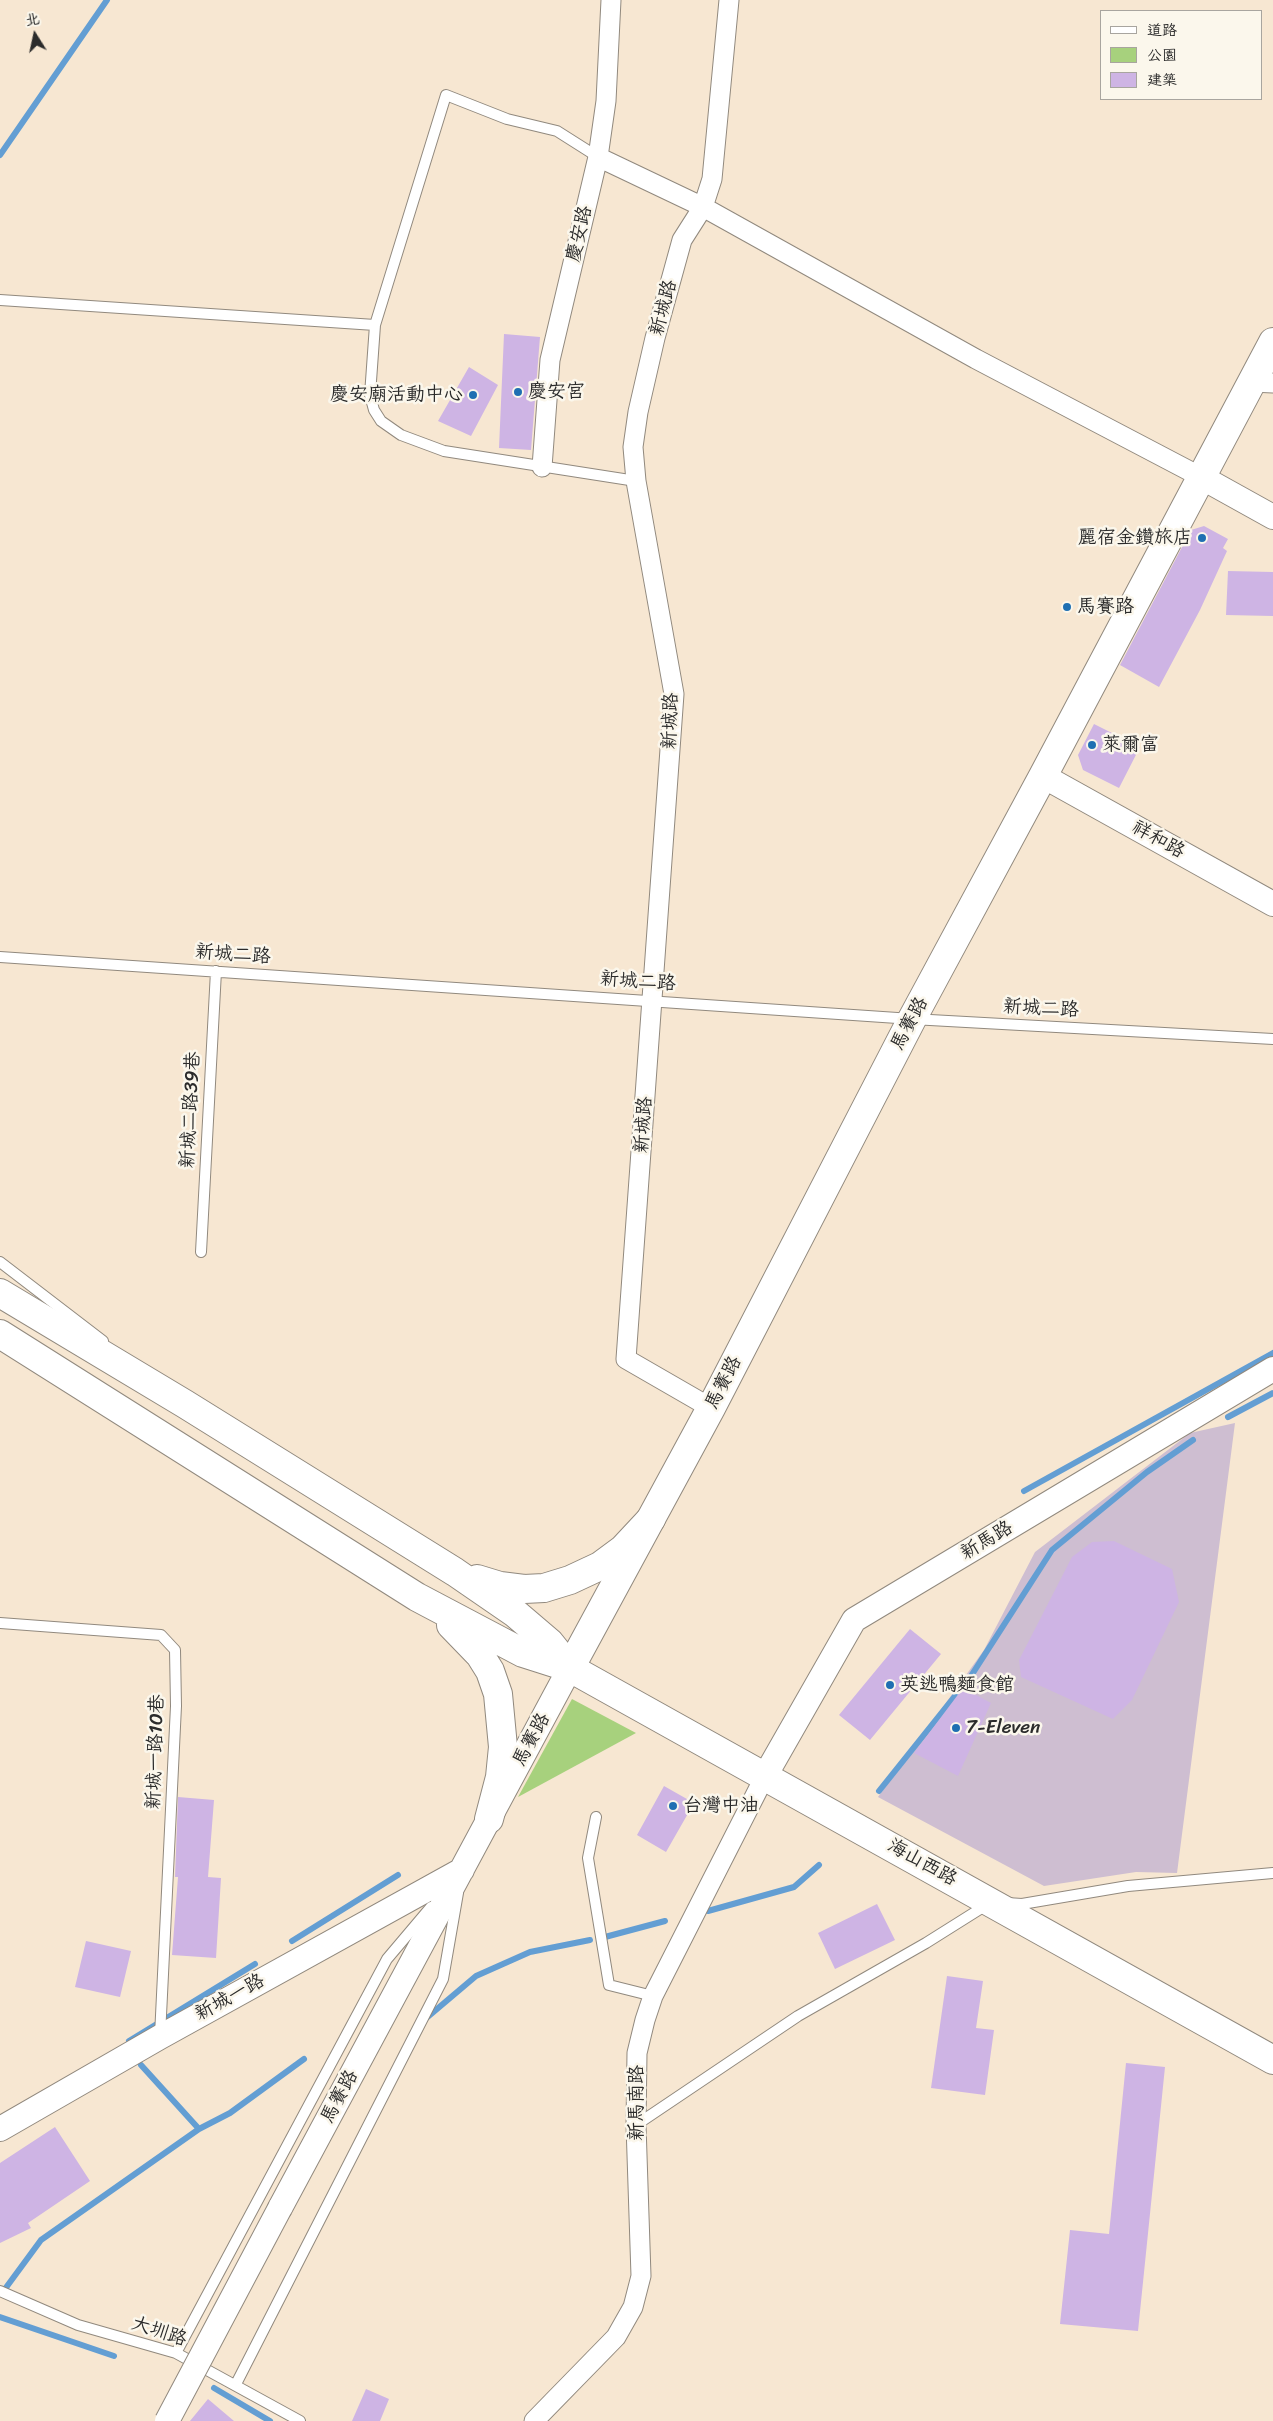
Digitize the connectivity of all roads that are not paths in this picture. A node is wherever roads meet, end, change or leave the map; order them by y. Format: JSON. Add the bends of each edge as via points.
{"nodes":[{"id":1,"x":611,"y":0,"type":"edge"},
{"id":2,"x":729,"y":0,"type":"edge"},
{"id":3,"x":598,"y":158,"type":"junction"},
{"id":4,"x":703,"y":207,"type":"junction"},
{"id":5,"x":0,"y":300,"type":"edge"},
{"id":6,"x":375,"y":325,"type":"junction"},
{"id":7,"x":1273,"y":342,"type":"edge"},
{"id":8,"x":1262,"y":382,"type":"edge"},
{"id":9,"x":542,"y":467,"type":"junction"},
{"id":10,"x":1201,"y":478,"type":"junction"},
{"id":11,"x":636,"y":481,"type":"junction"},
{"id":12,"x":1273,"y":517,"type":"edge"},
{"id":13,"x":1044,"y":776,"type":"junction"},
{"id":14,"x":1273,"y":904,"type":"edge"},
{"id":15,"x":0,"y":956,"type":"edge"},
{"id":16,"x":216,"y":971,"type":"junction"},
{"id":17,"x":653,"y":1000,"type":"junction"},
{"id":18,"x":912,"y":1019,"type":"junction"},
{"id":19,"x":1273,"y":1039,"type":"edge"},
{"id":20,"x":201,"y":1252,"type":"dead end"},
{"id":21,"x":0,"y":1262,"type":"edge"},
{"id":22,"x":0,"y":1293,"type":"edge"},
{"id":23,"x":5,"y":1344,"type":"edge"},
{"id":24,"x":1273,"y":1370,"type":"edge"},
{"id":25,"x":185,"y":1404,"type":"junction"},
{"id":26,"x":711,"y":1408,"type":"junction"},
{"id":27,"x":651,"y":1519,"type":"junction"},
{"id":28,"x":455,"y":1572,"type":"junction"},
{"id":29,"x":417,"y":1597,"type":"junction"},
{"id":30,"x":0,"y":1623,"type":"edge"},
{"id":31,"x":570,"y":1668,"type":"junction"},
{"id":32,"x":765,"y":1776,"type":"junction"},
{"id":33,"x":596,"y":1817,"type":"dead end"},
{"id":34,"x":488,"y":1819,"type":"junction"},
{"id":35,"x":462,"y":1870,"type":"junction"},
{"id":36,"x":1273,"y":1872,"type":"edge"},
{"id":37,"x":991,"y":1902,"type":"junction"},
{"id":38,"x":653,"y":1996,"type":"junction"},
{"id":39,"x":160,"y":2037,"type":"junction"},
{"id":40,"x":1273,"y":2060,"type":"edge"},
{"id":41,"x":636,"y":2126,"type":"junction"},
{"id":42,"x":0,"y":2129,"type":"edge"},
{"id":43,"x":0,"y":2291,"type":"edge"},
{"id":44,"x":176,"y":2353,"type":"junction"},
{"id":45,"x":236,"y":2384,"type":"junction"},
{"id":46,"x":167,"y":2421,"type":"edge"},
{"id":47,"x":300,"y":2421,"type":"edge"},
{"id":48,"x":534,"y":2421,"type":"edge"}],
"edges":[{"from":1,"to":3,"type":"street","name":"慶安路","via":[[606,101]]},
{"from":2,"to":4,"type":"street","name":"新城路","via":[[712,179]]},
{"from":3,"to":4,"type":"street"},
{"from":3,"to":6,"type":"lane","via":[[557,131],[507,119],[446,95]]},
{"from":3,"to":9,"type":"street","name":"慶安路","via":[[550,360]]},
{"from":4,"to":10,"type":"street","via":[[976,360]]},
{"from":4,"to":11,"type":"street","name":"新城路","via":[[682,240],[655,338],[637,420],[634,447]]},
{"from":5,"to":6,"type":"lane"},
{"from":6,"to":9,"type":"lane","via":[[370,396],[381,420],[401,435],[444,451]]},
{"from":7,"to":8,"type":"main road","name":"馬賽路"},
{"from":8,"to":10,"type":"main road","name":"馬賽路"},
{"from":9,"to":11,"type":"lane"},
{"from":10,"to":12,"type":"street"},
{"from":10,"to":13,"type":"main road","name":"馬賽路"},
{"from":11,"to":17,"type":"street","name":"新城路","via":[[674,694]]},
{"from":13,"to":14,"type":"street","name":"祥和路"},
{"from":13,"to":18,"type":"main road","name":"馬賽路"},
{"from":15,"to":16,"type":"lane","name":"新城二路"},
{"from":16,"to":17,"type":"lane","name":"新城二路"},
{"from":16,"to":20,"type":"lane","name":"新城二路39巷"},
{"from":17,"to":18,"type":"lane","name":"新城二路"},
{"from":17,"to":26,"type":"street","name":"新城路","via":[[626,1360]]},
{"from":18,"to":19,"type":"lane","name":"新城二路"},
{"from":18,"to":26,"type":"main road","name":"馬賽路"},
{"from":21,"to":25,"type":"lane"},
{"from":22,"to":25,"type":"main road"},
{"from":23,"to":29,"type":"main road","via":[[65,1374]]},
{"from":24,"to":32,"type":"street","name":"新馬路","via":[[854,1620]]},
{"from":25,"to":28,"type":"main road"},
{"from":26,"to":27,"type":"main road","name":"馬賽路"},
{"from":27,"to":28,"type":"main road","via":[[623,1549],[600,1566],[544,1588],[500,1586]]},
{"from":27,"to":31,"type":"main road","name":"馬賽路"},
{"from":28,"to":31,"type":"main road","via":[[516,1614],[550,1643]]},
{"from":29,"to":31,"type":"main road","via":[[523,1653]]},
{"from":29,"to":34,"type":"main road","via":[[457,1630],[480,1655],[498,1694],[503,1747],[500,1776]]},
{"from":30,"to":39,"type":"lane","name":"新城一路10巷","via":[[162,1635],[175,1650],[176,1706]]},
{"from":31,"to":32,"type":"main road","name":"海山西路"},
{"from":31,"to":34,"type":"street","name":"馬賽路"},
{"from":32,"to":37,"type":"main road","name":"海山西路"},
{"from":32,"to":38,"type":"street","name":"新馬南路"},
{"from":33,"to":38,"type":"lane","via":[[588,1858],[608,1985]]},
{"from":34,"to":35,"type":"street","name":"馬賽路"},
{"from":35,"to":39,"type":"street","name":"新城一路"},
{"from":35,"to":44,"type":"lane","via":[[387,1960]]},
{"from":35,"to":45,"type":"lane","via":[[442,1979]]},
{"from":35,"to":46,"type":"street","name":"馬賽路","bridge":true},
{"from":36,"to":37,"type":"lane","via":[[1128,1886],[1022,1904]]},
{"from":37,"to":40,"type":"main road","name":"海山西路"},
{"from":37,"to":41,"type":"lane","via":[[798,2016]]},
{"from":38,"to":41,"type":"street","name":"新馬南路","via":[[637,2053]]},
{"from":39,"to":42,"type":"street","name":"新城一路"},
{"from":41,"to":48,"type":"street","name":"新馬南路","via":[[641,2276],[632,2307],[616,2337]]},
{"from":43,"to":44,"type":"lane","name":"大圳路","via":[[78,2325]]},
{"from":44,"to":45,"type":"lane","name":"大圳路"},
{"from":45,"to":47,"type":"lane","name":"大圳路"}]}
